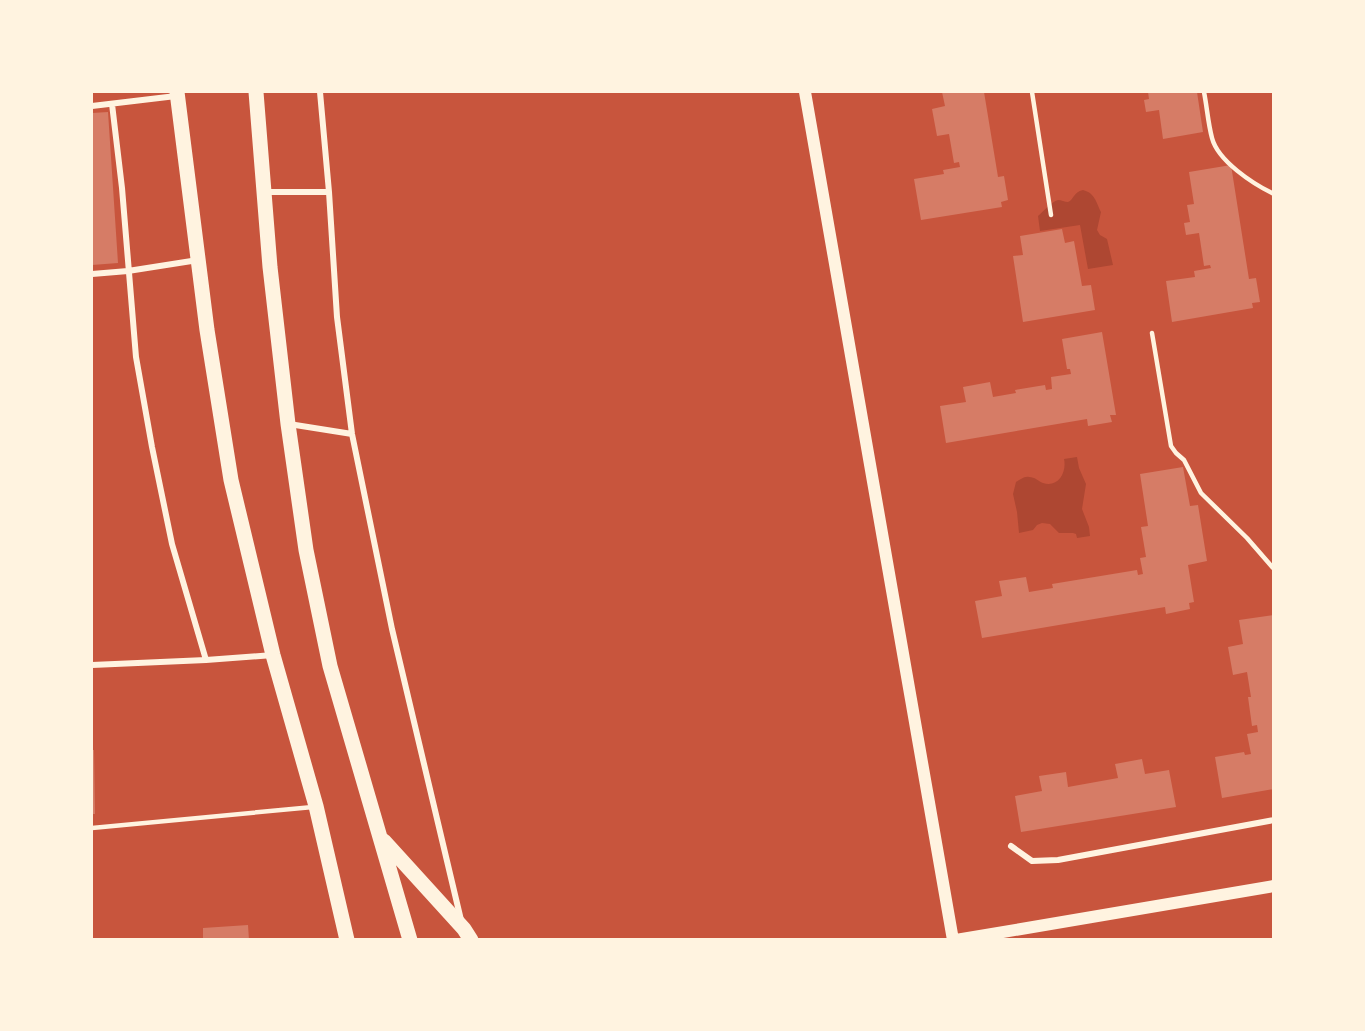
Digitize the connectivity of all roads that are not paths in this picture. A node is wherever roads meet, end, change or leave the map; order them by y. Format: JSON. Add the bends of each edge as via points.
{"nodes":[{"id":1,"x":256,"y":92,"type":"edge"},
{"id":2,"x":320,"y":92,"type":"edge"},
{"id":3,"x":805,"y":92,"type":"edge"},
{"id":4,"x":1032,"y":92,"type":"edge"},
{"id":5,"x":1204,"y":92,"type":"edge"},
{"id":6,"x":177,"y":94,"type":"edge"},
{"id":7,"x":112,"y":104,"type":"junction"},
{"id":8,"x":92,"y":106,"type":"edge"},
{"id":9,"x":264,"y":192,"type":"junction"},
{"id":10,"x":329,"y":192,"type":"junction"},
{"id":11,"x":1274,"y":194,"type":"edge"},
{"id":12,"x":1050,"y":215,"type":"dead end"},
{"id":13,"x":198,"y":260,"type":"junction"},
{"id":14,"x":128,"y":271,"type":"junction"},
{"id":15,"x":92,"y":274,"type":"edge"},
{"id":16,"x":1152,"y":333,"type":"dead end"},
{"id":17,"x":288,"y":424,"type":"junction"},
{"id":18,"x":352,"y":434,"type":"junction"},
{"id":19,"x":1274,"y":569,"type":"edge"},
{"id":20,"x":273,"y":655,"type":"junction"},
{"id":21,"x":206,"y":660,"type":"junction"},
{"id":22,"x":92,"y":665,"type":"edge"},
{"id":23,"x":316,"y":807,"type":"junction"},
{"id":24,"x":1274,"y":820,"type":"edge"},
{"id":25,"x":92,"y":828,"type":"edge"},
{"id":26,"x":380,"y":837,"type":"junction"},
{"id":27,"x":1011,"y":846,"type":"dead end"},
{"id":28,"x":1274,"y":886,"type":"edge"},
{"id":29,"x":467,"y":934,"type":"edge"},
{"id":30,"x":347,"y":939,"type":"edge"},
{"id":31,"x":410,"y":939,"type":"edge"},
{"id":32,"x":954,"y":939,"type":"edge"}],
"edges":[{"from":1,"to":9,"type":"main road"},
{"from":2,"to":10,"type":"street"},
{"from":3,"to":32,"type":"main road"},
{"from":4,"to":12,"type":"lane"},
{"from":5,"to":11,"type":"lane","via":[[1212,140],[1221,154],[1245,178]]},
{"from":6,"to":7,"type":"street"},
{"from":6,"to":13,"type":"main road"},
{"from":7,"to":8,"type":"street"},
{"from":7,"to":14,"type":"street"},
{"from":9,"to":10,"type":"street"},
{"from":9,"to":17,"type":"main road"},
{"from":10,"to":18,"type":"street"},
{"from":13,"to":14,"type":"street"},
{"from":13,"to":20,"type":"main road","via":[[231,480]]},
{"from":14,"to":15,"type":"street"},
{"from":14,"to":21,"type":"street","via":[[136,357],[152,447],[172,544]]},
{"from":16,"to":19,"type":"lane","via":[[1172,446],[1201,493]]},
{"from":17,"to":18,"type":"street"},
{"from":17,"to":26,"type":"main road","via":[[306,550],[330,666]]},
{"from":18,"to":29,"type":"street","via":[[392,629]]},
{"from":20,"to":21,"type":"street"},
{"from":20,"to":23,"type":"main road"},
{"from":21,"to":22,"type":"street"},
{"from":23,"to":25,"type":"lane"},
{"from":23,"to":30,"type":"main road"},
{"from":24,"to":27,"type":"street","via":[[1058,860],[1032,861]]},
{"from":26,"to":29,"type":"main road"},
{"from":26,"to":31,"type":"main road"},
{"from":28,"to":32,"type":"main road"}]}
